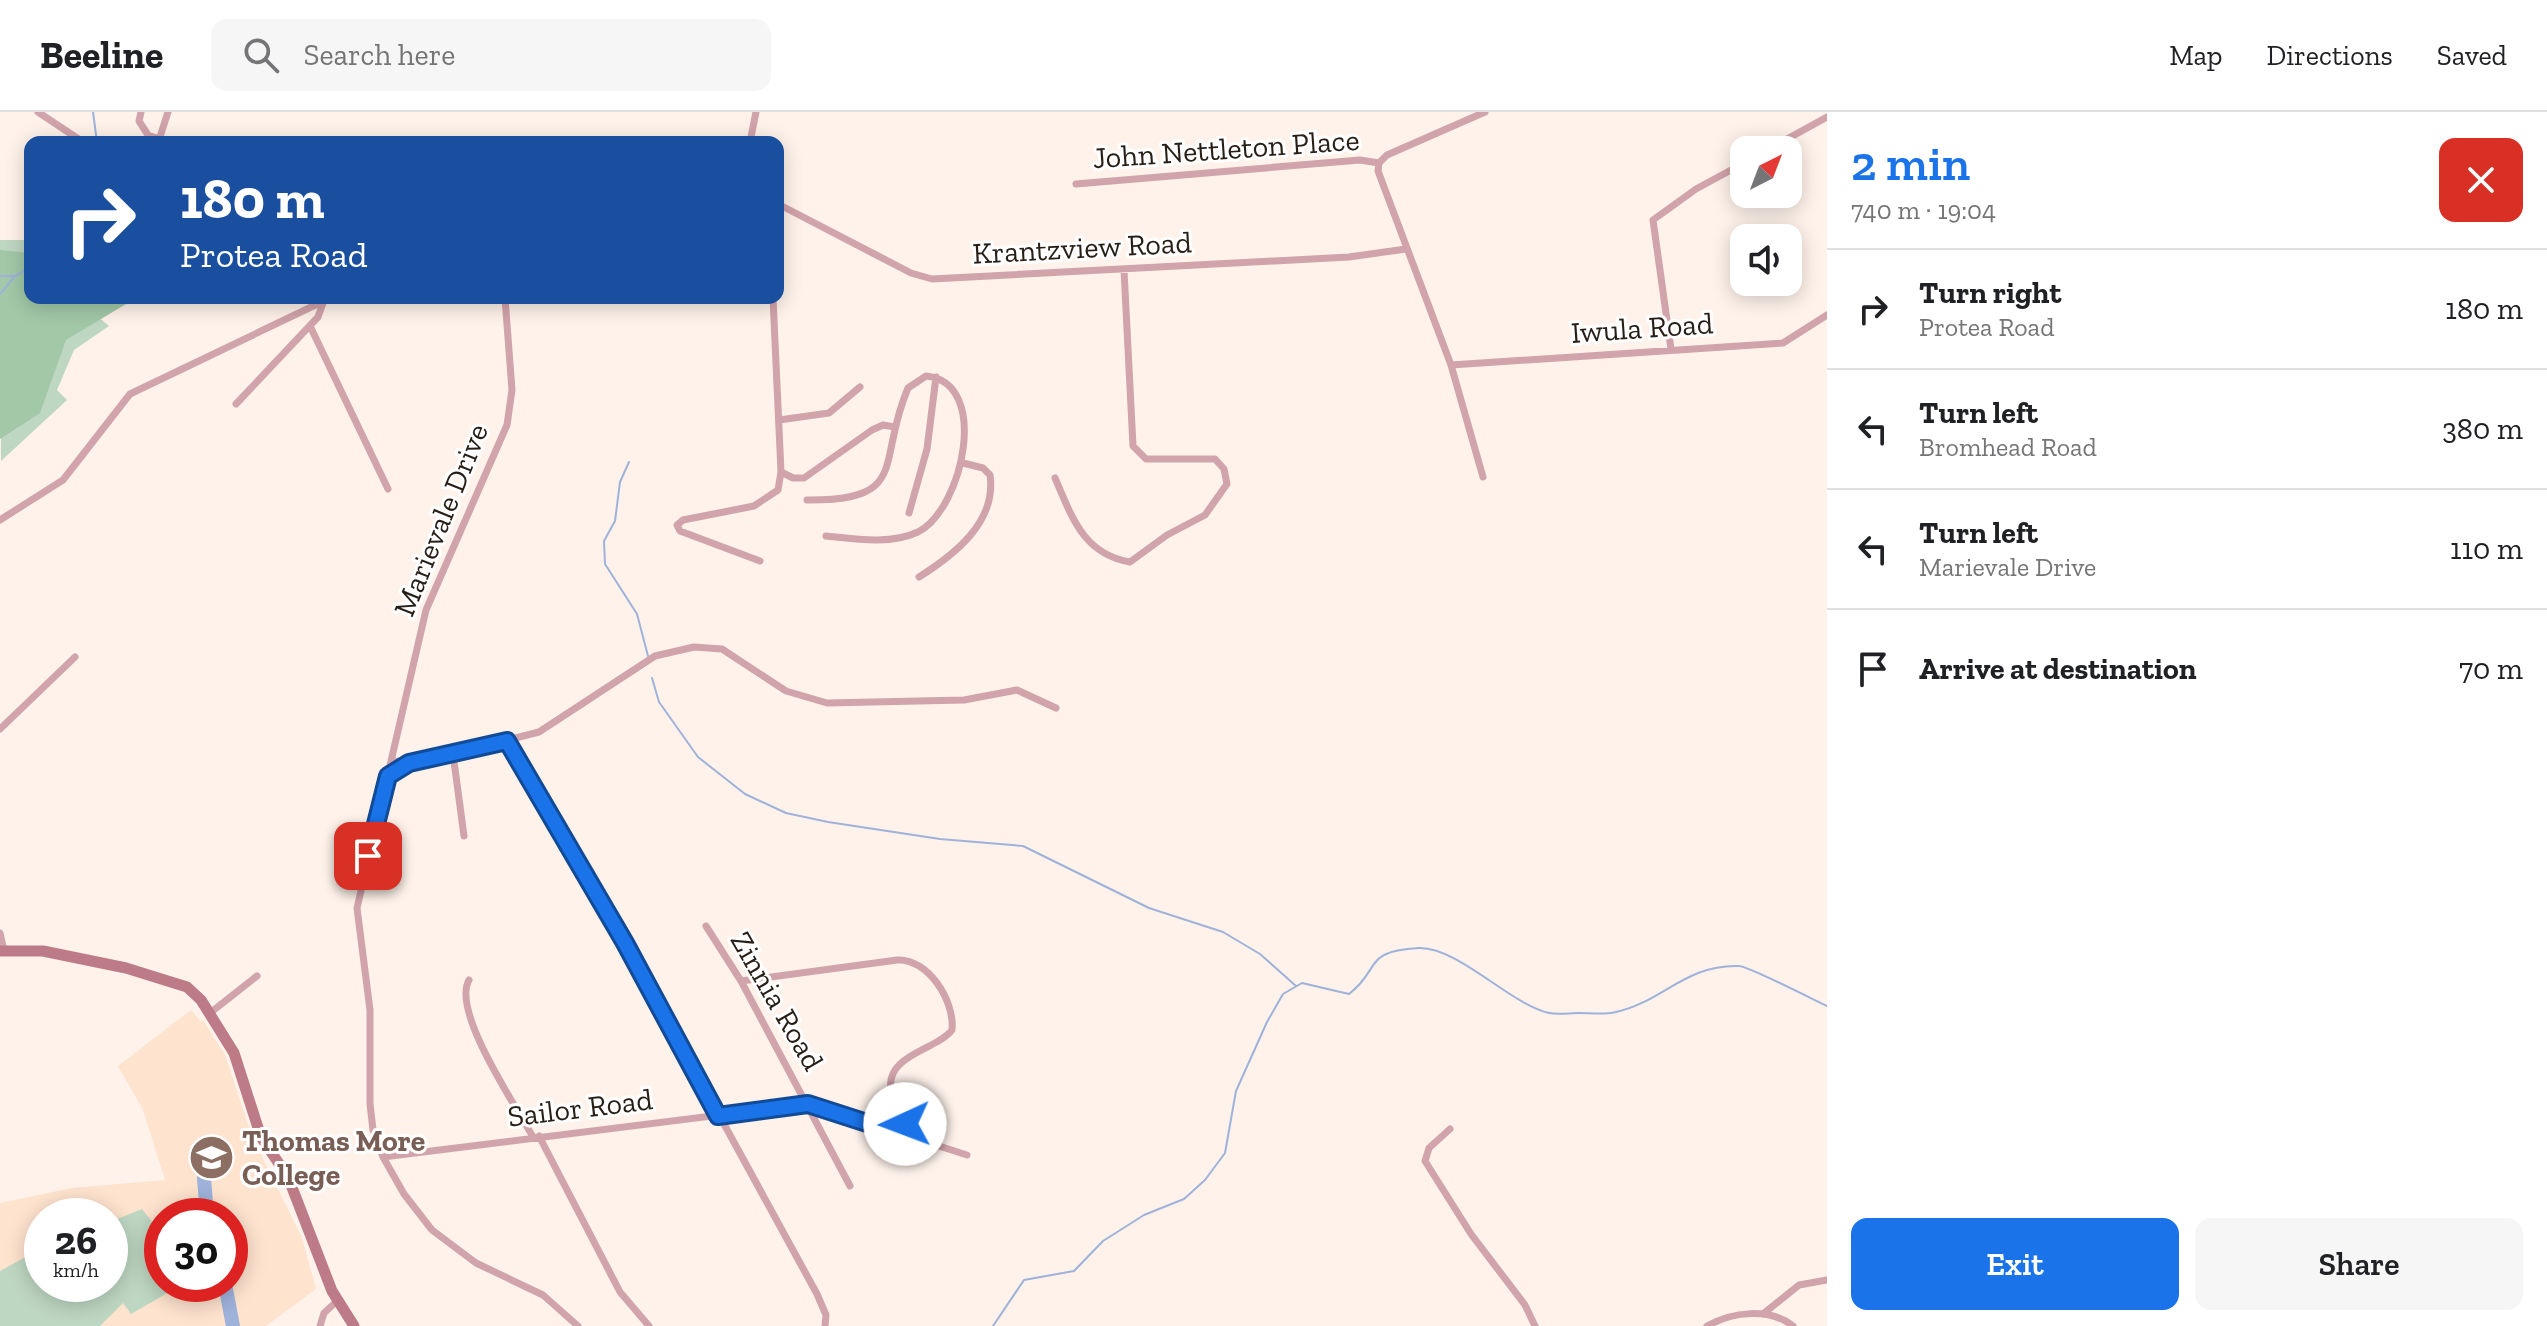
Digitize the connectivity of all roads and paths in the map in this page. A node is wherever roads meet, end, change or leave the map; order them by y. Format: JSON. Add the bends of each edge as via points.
{"nodes":[{"id":1,"x":38,"y":112,"type":"edge"},
{"id":2,"x":141,"y":112,"type":"edge"},
{"id":3,"x":168,"y":112,"type":"edge"},
{"id":4,"x":756,"y":112,"type":"edge"},
{"id":5,"x":1485,"y":112,"type":"edge"},
{"id":6,"x":1827,"y":117,"type":"edge"},
{"id":7,"x":74,"y":136,"type":"edge"},
{"id":8,"x":153,"y":136,"type":"edge"},
{"id":9,"x":160,"y":136,"type":"edge"},
{"id":10,"x":751,"y":136,"type":"edge"},
{"id":11,"x":1792,"y":136,"type":"edge"},
{"id":12,"x":1379,"y":163,"type":"junction"},
{"id":13,"x":1730,"y":171,"type":"edge"},
{"id":14,"x":1076,"y":184,"type":"dead end"},
{"id":15,"x":784,"y":207,"type":"edge"},
{"id":16,"x":1406,"y":249,"type":"junction"},
{"id":17,"x":1124,"y":270,"type":"junction"},
{"id":18,"x":318,"y":304,"type":"edge"},
{"id":19,"x":324,"y":304,"type":"edge"},
{"id":20,"x":506,"y":304,"type":"edge"},
{"id":21,"x":773,"y":304,"type":"edge"},
{"id":22,"x":1827,"y":315,"type":"edge"},
{"id":23,"x":310,"y":326,"type":"junction"},
{"id":24,"x":1671,"y":349,"type":"junction"},
{"id":25,"x":1451,"y":365,"type":"junction"},
{"id":26,"x":936,"y":377,"type":"junction"},
{"id":27,"x":860,"y":387,"type":"dead end"},
{"id":28,"x":236,"y":404,"type":"dead end"},
{"id":29,"x":779,"y":420,"type":"junction"},
{"id":30,"x":895,"y":427,"type":"junction"},
{"id":31,"x":963,"y":463,"type":"junction"},
{"id":32,"x":781,"y":472,"type":"junction"},
{"id":33,"x":1483,"y":477,"type":"dead end"},
{"id":34,"x":1055,"y":478,"type":"dead end"},
{"id":35,"x":388,"y":489,"type":"dead end"},
{"id":36,"x":807,"y":500,"type":"dead end"},
{"id":37,"x":909,"y":513,"type":"dead end"},
{"id":38,"x":0,"y":520,"type":"edge"},
{"id":39,"x":826,"y":536,"type":"dead end"},
{"id":40,"x":760,"y":561,"type":"dead end"},
{"id":41,"x":919,"y":577,"type":"dead end"},
{"id":42,"x":75,"y":657,"type":"dead end"},
{"id":43,"x":1056,"y":708,"type":"dead end"},
{"id":44,"x":0,"y":729,"type":"edge"},
{"id":45,"x":507,"y":741,"type":"junction"},
{"id":46,"x":453,"y":754,"type":"junction"},
{"id":47,"x":391,"y":761,"type":"junction"},
{"id":48,"x":409,"y":763,"type":"junction"},
{"id":49,"x":388,"y":776,"type":"junction"},
{"id":50,"x":464,"y":836,"type":"dead end"},
{"id":51,"x":706,"y":926,"type":"dead end"},
{"id":52,"x":0,"y":933,"type":"edge"},
{"id":53,"x":2,"y":951,"type":"edge"},
{"id":54,"x":257,"y":976,"type":"dead end"},
{"id":55,"x":469,"y":980,"type":"dead end"},
{"id":56,"x":741,"y":981,"type":"junction"},
{"id":57,"x":210,"y":1013,"type":"junction"},
{"id":58,"x":808,"y":1104,"type":"junction"},
{"id":59,"x":718,"y":1116,"type":"junction"},
{"id":60,"x":1450,"y":1129,"type":"dead end"},
{"id":61,"x":901,"y":1134,"type":"junction"},
{"id":62,"x":536,"y":1137,"type":"junction"},
{"id":63,"x":401,"y":1154,"type":"junction"},
{"id":64,"x":967,"y":1155,"type":"dead end"},
{"id":65,"x":383,"y":1157,"type":"junction"},
{"id":66,"x":391,"y":1173,"type":"junction"},
{"id":67,"x":850,"y":1186,"type":"dead end"},
{"id":68,"x":1827,"y":1280,"type":"edge"},
{"id":69,"x":336,"y":1302,"type":"junction"},
{"id":70,"x":1763,"y":1314,"type":"junction"},
{"id":71,"x":320,"y":1326,"type":"edge"},
{"id":72,"x":354,"y":1326,"type":"edge"},
{"id":73,"x":578,"y":1326,"type":"edge"},
{"id":74,"x":649,"y":1326,"type":"edge"},
{"id":75,"x":825,"y":1326,"type":"edge"},
{"id":76,"x":1535,"y":1326,"type":"edge"},
{"id":77,"x":1707,"y":1326,"type":"edge"},
{"id":78,"x":1793,"y":1326,"type":"edge"}],
"edges":[{"from":1,"to":7,"type":"street"},
{"from":2,"to":8,"type":"street","via":[[139,121]]},
{"from":3,"to":9,"type":"street"},
{"from":4,"to":10,"type":"street"},
{"from":5,"to":12,"type":"street"},
{"from":6,"to":11,"type":"street"},
{"from":12,"to":14,"type":"street","name":"John Nettleton Place","via":[[1360,160]]},
{"from":12,"to":16,"type":"street","via":[[1378,175]]},
{"from":13,"to":24,"type":"street","via":[[1653,220]]},
{"from":15,"to":17,"type":"street","name":"Krantzview Road","via":[[932,279]]},
{"from":16,"to":17,"type":"street","name":"Krantzview Road","via":[[1357,257]]},
{"from":16,"to":25,"type":"street"},
{"from":17,"to":34,"type":"street","via":[[1133,446],[1146,459],[1215,459],[1227,484],[1205,515],[1130,562],[1108,557],[1087,541]]},
{"from":18,"to":38,"type":"street","via":[[130,394],[63,480]]},
{"from":19,"to":23,"type":"street"},
{"from":20,"to":47,"type":"street","name":"Marievale Drive","via":[[512,379],[507,425],[426,610]]},
{"from":21,"to":29,"type":"street"},
{"from":22,"to":24,"type":"street","name":"Iwula Road","via":[[1787,342]]},
{"from":23,"to":28,"type":"street"},
{"from":23,"to":35,"type":"street"},
{"from":24,"to":25,"type":"street","name":"Iwula Road"},
{"from":25,"to":33,"type":"street"},
{"from":26,"to":30,"type":"street","via":[[920,378],[908,388]]},
{"from":26,"to":31,"type":"street","via":[[958,398]]},
{"from":26,"to":37,"type":"street","via":[[927,449]]},
{"from":27,"to":29,"type":"street","via":[[829,413]]},
{"from":29,"to":32,"type":"street"},
{"from":30,"to":32,"type":"street","via":[[872,430],[804,478]]},
{"from":30,"to":36,"type":"street","via":[[883,477],[871,490],[843,500]]},
{"from":31,"to":39,"type":"street","via":[[944,508],[917,532],[864,540]]},
{"from":31,"to":41,"type":"street","via":[[990,475],[979,522],[959,549]]},
{"from":32,"to":40,"type":"street","via":[[778,490],[766,501],[677,525],[680,531]]},
{"from":42,"to":44,"type":"street"},
{"from":43,"to":45,"type":"street","via":[[1017,690],[964,700],[827,703],[786,691],[722,649],[694,647],[655,656],[551,727]]},
{"from":45,"to":46,"type":"street"},
{"from":45,"to":59,"type":"street"},
{"from":46,"to":48,"type":"street"},
{"from":46,"to":50,"type":"street"},
{"from":47,"to":48,"type":"street"},
{"from":47,"to":49,"type":"street","name":"Marievale Drive"},
{"from":48,"to":49,"type":"street"},
{"from":49,"to":65,"type":"street","name":"Marievale Drive","via":[[357,908],[370,1010],[371,1120]]},
{"from":51,"to":56,"type":"street","name":"Zinnia Road"},
{"from":52,"to":53,"type":"street"},
{"from":53,"to":57,"type":"main road","via":[[43,951],[163,978],[187,987]]},
{"from":54,"to":57,"type":"street"},
{"from":55,"to":62,"type":"street","via":[[464,988],[469,1017]]},
{"from":56,"to":58,"type":"street","name":"Zinnia Road"},
{"from":56,"to":61,"type":"street","via":[[897,960],[915,962],[930,975],[947,1003],[952,1030],[913,1054],[896,1072],[891,1090],[906,1119]]},
{"from":57,"to":69,"type":"main road","via":[[234,1053],[261,1137],[288,1177]]},
{"from":58,"to":59,"type":"street","name":"Sailor Road"},
{"from":58,"to":61,"type":"street","name":"Sailor Road"},
{"from":58,"to":67,"type":"street","name":"Zinnia Road"},
{"from":59,"to":62,"type":"street","name":"Sailor Road"},
{"from":59,"to":75,"type":"street","via":[[817,1294]]},
{"from":60,"to":76,"type":"street","via":[[1429,1148],[1425,1161]]},
{"from":61,"to":64,"type":"street","name":"Sailor Road"},
{"from":62,"to":63,"type":"street","name":"Sailor Road"},
{"from":62,"to":74,"type":"street","via":[[620,1292]]},
{"from":63,"to":65,"type":"street","name":"Sailor Road"},
{"from":63,"to":66,"type":"street"},
{"from":65,"to":66,"type":"street","name":"Marievale Drive"},
{"from":66,"to":73,"type":"street","name":"Marievale Drive","via":[[441,1238],[476,1263],[543,1295]]},
{"from":68,"to":70,"type":"street","via":[[1799,1285]]},
{"from":69,"to":71,"type":"street"},
{"from":69,"to":72,"type":"main road"},
{"from":70,"to":77,"type":"street"},
{"from":70,"to":78,"type":"street"}]}
